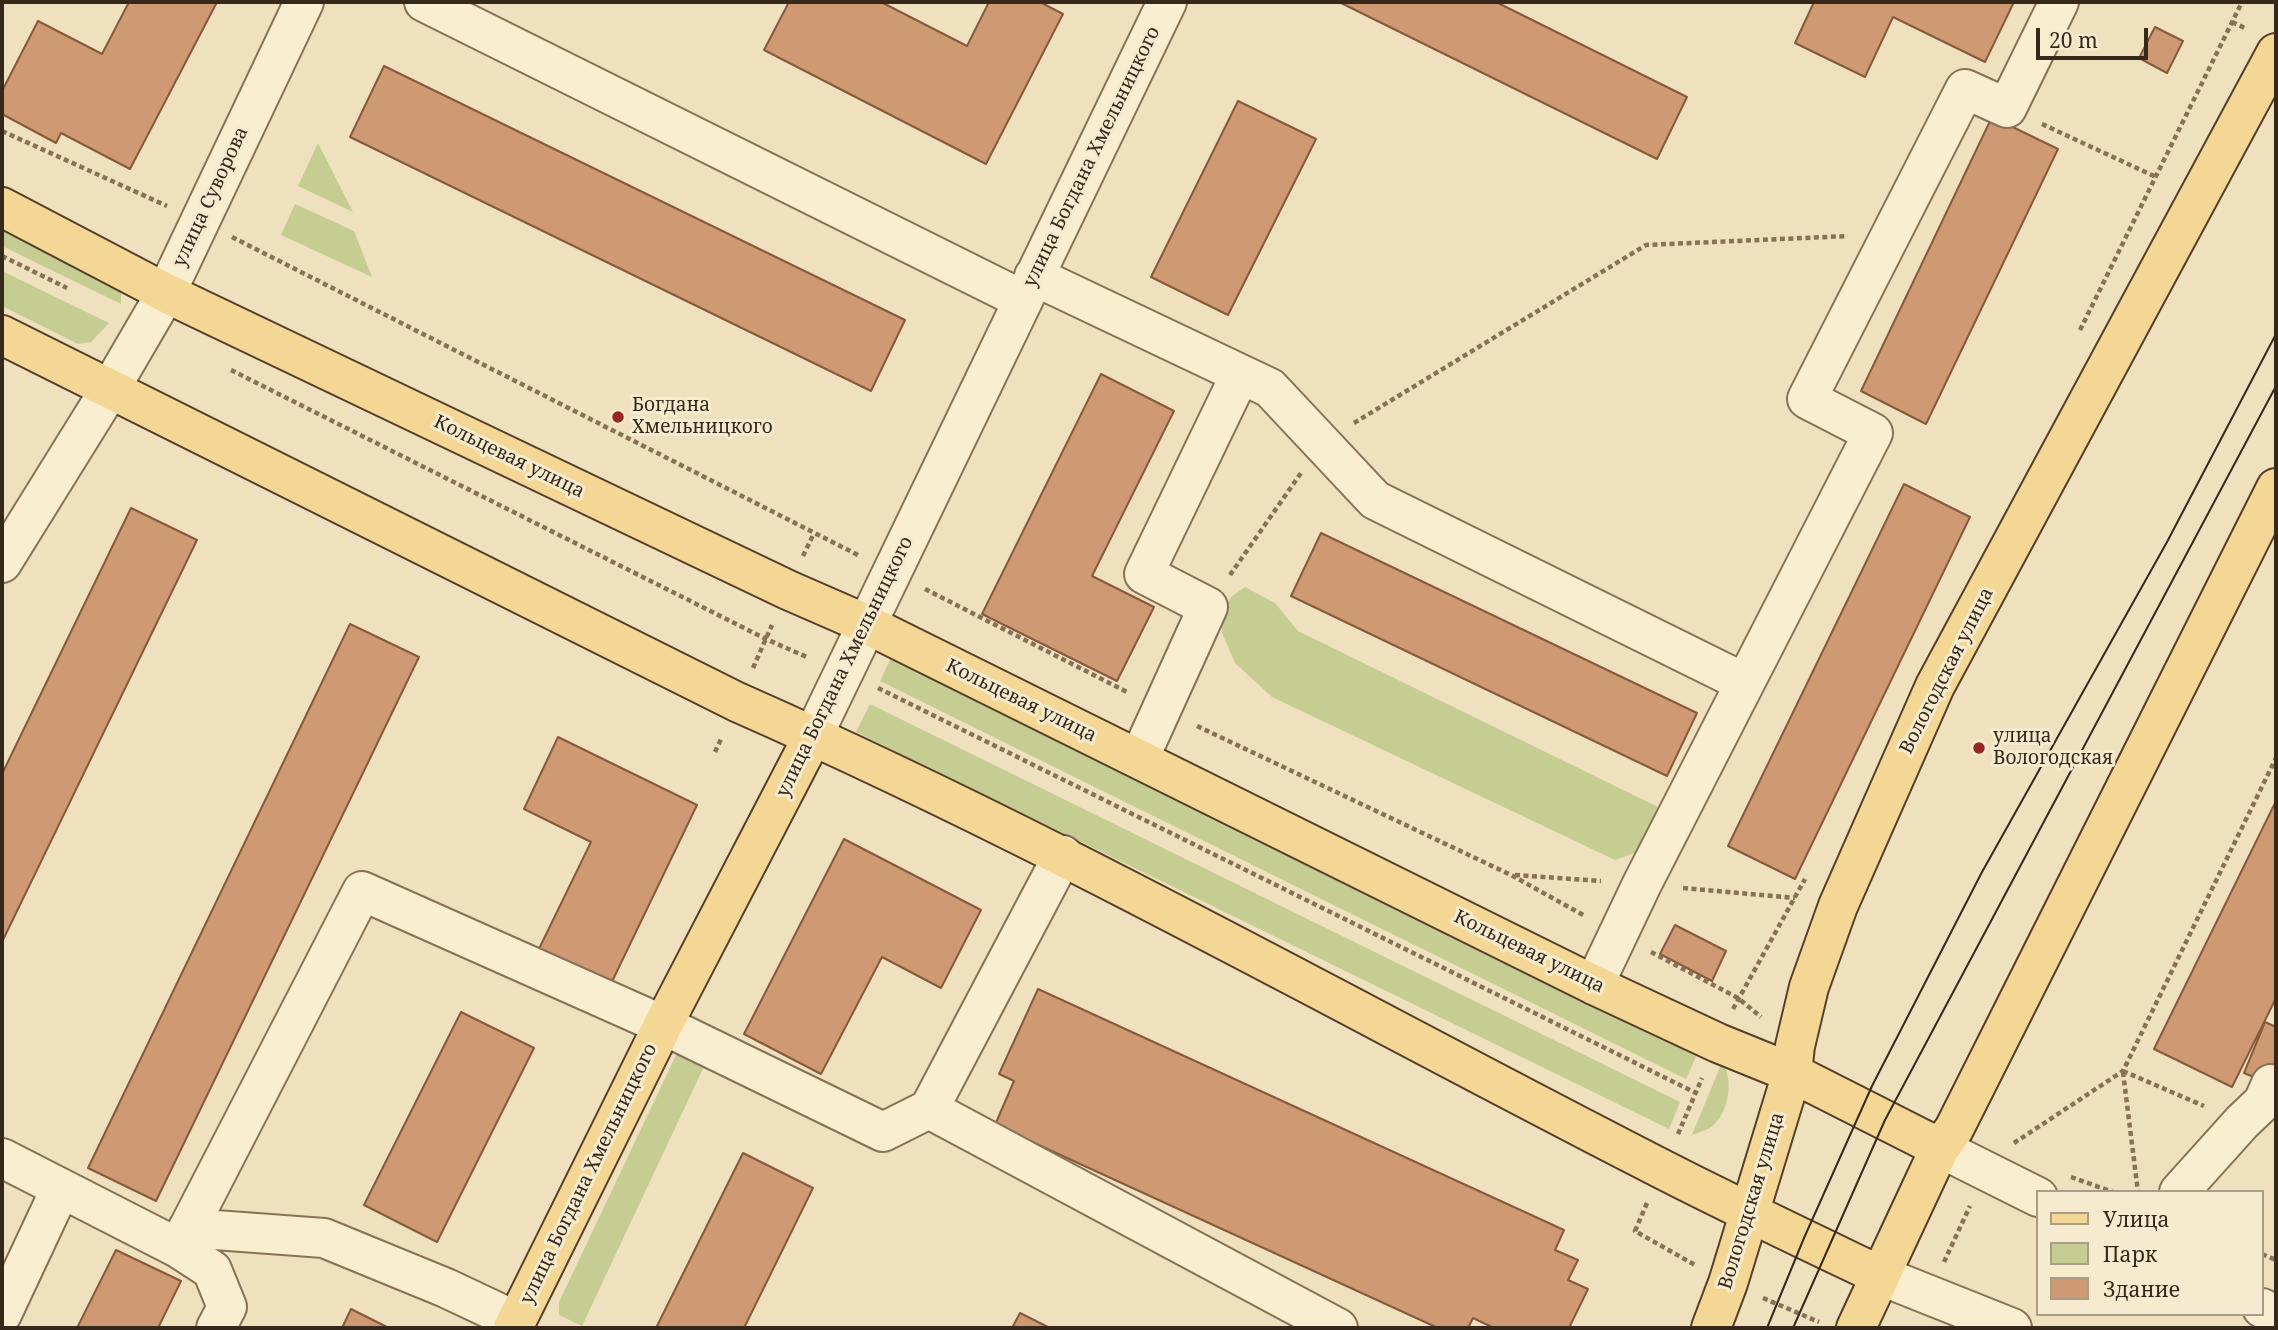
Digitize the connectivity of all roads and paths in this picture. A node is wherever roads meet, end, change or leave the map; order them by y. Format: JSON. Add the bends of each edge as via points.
{"nodes":[{"id":1,"x":304,"y":2,"type":"edge"},
{"id":2,"x":424,"y":2,"type":"edge"},
{"id":3,"x":1167,"y":2,"type":"edge"},
{"id":4,"x":2059,"y":2,"type":"edge"},
{"id":5,"x":2242,"y":2,"type":"edge"},
{"id":6,"x":2232,"y":22,"type":"dead end"},
{"id":7,"x":2276,"y":53,"type":"edge"},
{"id":8,"x":2007,"y":108,"type":"junction"},
{"id":9,"x":2156,"y":177,"type":"dead end"},
{"id":10,"x":2,"y":207,"type":"edge"},
{"id":11,"x":1891,"y":234,"type":"junction"},
{"id":12,"x":1029,"y":288,"type":"junction"},
{"id":13,"x":166,"y":293,"type":"junction"},
{"id":14,"x":2,"y":335,"type":"edge"},
{"id":15,"x":1240,"y":375,"type":"junction"},
{"id":16,"x":110,"y":389,"type":"junction"},
{"id":17,"x":1321,"y":443,"type":"junction"},
{"id":18,"x":2276,"y":488,"type":"edge"},
{"id":19,"x":814,"y":533,"type":"dead end"},
{"id":20,"x":2,"y":562,"type":"edge"},
{"id":21,"x":788,"y":590,"type":"junction"},
{"id":22,"x":1209,"y":607,"type":"junction"},
{"id":23,"x":866,"y":624,"type":"junction"},
{"id":24,"x":1745,"y":683,"type":"junction"},
{"id":25,"x":737,"y":702,"type":"junction"},
{"id":26,"x":813,"y":736,"type":"junction"},
{"id":27,"x":715,"y":752,"type":"dead end"},
{"id":28,"x":2276,"y":758,"type":"edge"},
{"id":29,"x":1139,"y":759,"type":"junction"},
{"id":30,"x":1063,"y":855,"type":"junction"},
{"id":31,"x":1594,"y":985,"type":"junction"},
{"id":32,"x":1738,"y":998,"type":"dead end"},
{"id":33,"x":663,"y":1025,"type":"junction"},
{"id":34,"x":1718,"y":1043,"type":"junction"},
{"id":35,"x":2123,"y":1071,"type":"junction"},
{"id":36,"x":1792,"y":1073,"type":"junction"},
{"id":37,"x":2272,"y":1084,"type":"dead end"},
{"id":38,"x":929,"y":1109,"type":"junction"},
{"id":39,"x":2242,"y":1122,"type":"junction"},
{"id":40,"x":1940,"y":1148,"type":"junction"},
{"id":41,"x":2,"y":1158,"type":"edge"},
{"id":42,"x":1662,"y":1170,"type":"junction"},
{"id":43,"x":1986,"y":1171,"type":"junction"},
{"id":44,"x":61,"y":1188,"type":"junction"},
{"id":45,"x":2138,"y":1190,"type":"edge"},
{"id":46,"x":2181,"y":1190,"type":"edge"},
{"id":47,"x":2036,"y":1196,"type":"edge"},
{"id":48,"x":1750,"y":1212,"type":"junction"},
{"id":49,"x":1635,"y":1231,"type":"dead end"},
{"id":50,"x":183,"y":1238,"type":"junction"},
{"id":51,"x":1879,"y":1275,"type":"junction"},
{"id":52,"x":1929,"y":1296,"type":"junction"},
{"id":53,"x":2,"y":1314,"type":"edge"},
{"id":54,"x":514,"y":1325,"type":"edge"},
{"id":55,"x":216,"y":1328,"type":"edge"},
{"id":56,"x":1338,"y":1328,"type":"edge"},
{"id":57,"x":1711,"y":1328,"type":"edge"},
{"id":58,"x":1856,"y":1328,"type":"edge"},
{"id":59,"x":2012,"y":1328,"type":"edge"}],
"edges":[{"from":1,"to":13,"type":"street","name":"улица Суворова"},
{"from":2,"to":12,"type":"street"},
{"from":3,"to":12,"type":"street","name":"улица Богдана Хмельницкого"},
{"from":4,"to":8,"type":"street"},
{"from":5,"to":6,"type":"path"},
{"from":7,"to":36,"type":"main road","name":"Вологодская улица","via":[[1935,686],[1838,906],[1809,987]]},
{"from":8,"to":9,"type":"path"},
{"from":8,"to":11,"type":"street","via":[[1965,89]]},
{"from":10,"to":13,"type":"main road","name":"Кольцевая улица"},
{"from":11,"to":17,"type":"path","via":[[1646,245]]},
{"from":11,"to":24,"type":"street","via":[[1807,399],[1874,433]]},
{"from":12,"to":15,"type":"street"},
{"from":12,"to":23,"type":"street","name":"улица Богдана Хмельницкого"},
{"from":13,"to":16,"type":"street","name":"улица Суворова"},
{"from":13,"to":21,"type":"main road","name":"Кольцевая улица"},
{"from":14,"to":16,"type":"main road"},
{"from":15,"to":17,"type":"street","via":[[1270,388]]},
{"from":15,"to":22,"type":"street","via":[[1144,574]]},
{"from":16,"to":20,"type":"street","name":"улица Суворова"},
{"from":16,"to":25,"type":"main road"},
{"from":17,"to":22,"type":"path"},
{"from":17,"to":24,"type":"street","via":[[1375,500]]},
{"from":18,"to":40,"type":"main road","via":[[1954,1129]]},
{"from":19,"to":21,"type":"path"},
{"from":21,"to":23,"type":"main road","name":"Кольцевая улица"},
{"from":21,"to":25,"type":"path"},
{"from":22,"to":29,"type":"street"},
{"from":23,"to":26,"type":"street","name":"улица Богдана Хмельницкого"},
{"from":23,"to":29,"type":"main road","name":"Кольцевая улица"},
{"from":24,"to":31,"type":"street"},
{"from":25,"to":26,"type":"main road"},
{"from":25,"to":27,"type":"path"},
{"from":26,"to":30,"type":"main road"},
{"from":26,"to":33,"type":"main road","name":"улица Богдана Хмельницкого"},
{"from":28,"to":35,"type":"path"},
{"from":29,"to":31,"type":"main road","name":"Кольцевая улица"},
{"from":30,"to":38,"type":"street"},
{"from":30,"to":42,"type":"main road"},
{"from":31,"to":34,"type":"main road","name":"Кольцевая улица"},
{"from":32,"to":34,"type":"path"},
{"from":33,"to":38,"type":"street","via":[[883,1132]]},
{"from":33,"to":50,"type":"street","via":[[362,891]]},
{"from":33,"to":54,"type":"main road","name":"улица Богдана Хмельницкого"},
{"from":34,"to":36,"type":"main road","name":"Кольцевая улица"},
{"from":34,"to":42,"type":"path"},
{"from":35,"to":39,"type":"path"},
{"from":35,"to":43,"type":"path","via":[[2000,1152]]},
{"from":35,"to":45,"type":"path"},
{"from":36,"to":40,"type":"main road","name":"Кольцевая улица"},
{"from":36,"to":48,"type":"main road","name":"Вологодская улица"},
{"from":37,"to":39,"type":"street","via":[[2263,1102]]},
{"from":38,"to":56,"type":"street"},
{"from":39,"to":46,"type":"street"},
{"from":40,"to":43,"type":"street","name":"Кольцевая улица"},
{"from":40,"to":51,"type":"main road"},
{"from":41,"to":44,"type":"street"},
{"from":42,"to":48,"type":"main road"},
{"from":42,"to":49,"type":"path"},
{"from":43,"to":47,"type":"street","name":"Кольцевая улица"},
{"from":43,"to":52,"type":"path"},
{"from":44,"to":50,"type":"street"},
{"from":44,"to":53,"type":"street"},
{"from":48,"to":51,"type":"main road"},
{"from":48,"to":57,"type":"main road","name":"Вологодская улица"},
{"from":50,"to":54,"type":"street","via":[[324,1238],[446,1288]]},
{"from":50,"to":55,"type":"street","via":[[212,1270],[227,1307]]},
{"from":51,"to":52,"type":"street"},
{"from":51,"to":58,"type":"main road"},
{"from":52,"to":59,"type":"street"}]}
